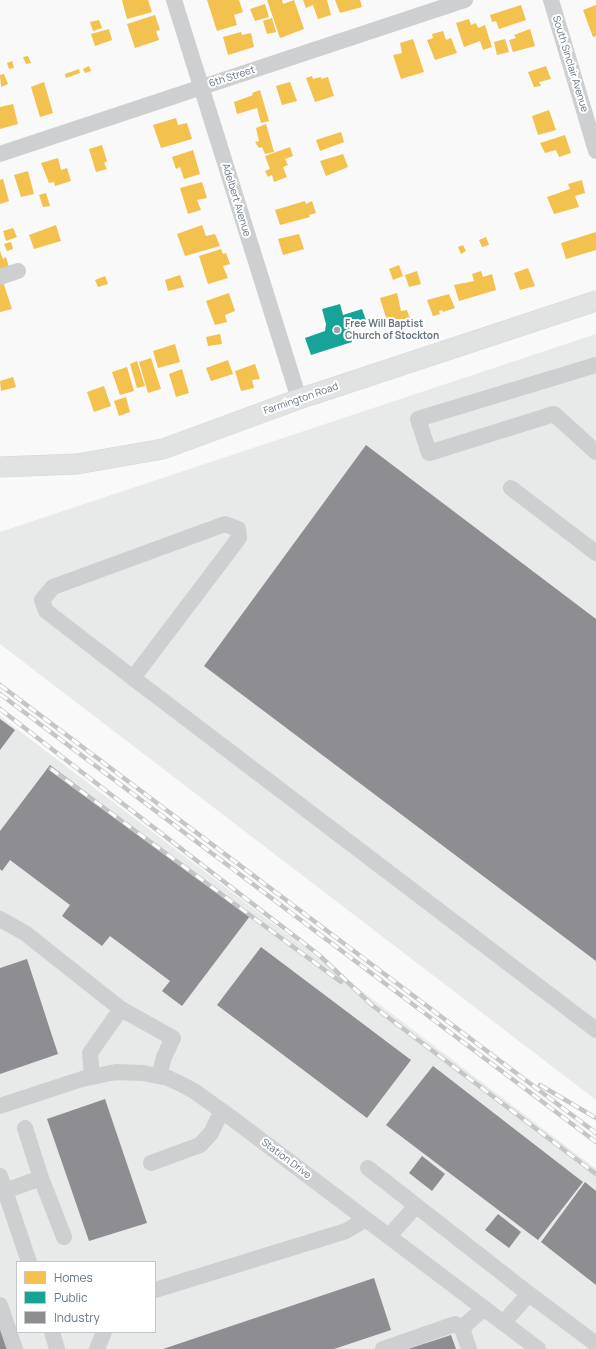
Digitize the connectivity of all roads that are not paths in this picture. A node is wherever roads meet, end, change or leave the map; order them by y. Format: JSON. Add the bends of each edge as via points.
{"nodes":[{"id":1,"x":174,"y":0,"type":"edge"},
{"id":2,"x":465,"y":0,"type":"edge"},
{"id":3,"x":551,"y":0,"type":"edge"},
{"id":4,"x":201,"y":87,"type":"junction"},
{"id":5,"x":596,"y":151,"type":"edge"},
{"id":6,"x":0,"y":154,"type":"edge"},
{"id":7,"x":18,"y":271,"type":"dead end"},
{"id":8,"x":0,"y":277,"type":"edge"},
{"id":9,"x":596,"y":301,"type":"edge"},
{"id":10,"x":596,"y":365,"type":"edge"},
{"id":11,"x":299,"y":400,"type":"junction"},
{"id":12,"x":596,"y":452,"type":"edge"},
{"id":13,"x":0,"y":467,"type":"edge"},
{"id":14,"x":511,"y":488,"type":"dead end"},
{"id":15,"x":596,"y":553,"type":"edge"},
{"id":16,"x":133,"y":678,"type":"junction"},
{"id":17,"x":0,"y":918,"type":"edge"},
{"id":18,"x":121,"y":1009,"type":"junction"},
{"id":19,"x":596,"y":1030,"type":"edge"},
{"id":20,"x":159,"y":1076,"type":"junction"},
{"id":21,"x":92,"y":1077,"type":"junction"},
{"id":22,"x":0,"y":1106,"type":"edge"},
{"id":23,"x":222,"y":1111,"type":"junction"},
{"id":24,"x":25,"y":1128,"type":"dead end"},
{"id":25,"x":151,"y":1162,"type":"dead end"},
{"id":26,"x":368,"y":1168,"type":"dead end"},
{"id":27,"x":41,"y":1178,"type":"junction"},
{"id":28,"x":2,"y":1184,"type":"edge"},
{"id":29,"x":416,"y":1206,"type":"junction"},
{"id":30,"x":6,"y":1213,"type":"edge"},
{"id":31,"x":366,"y":1219,"type":"junction"},
{"id":32,"x":389,"y":1236,"type":"junction"},
{"id":33,"x":64,"y":1237,"type":"dead end"},
{"id":34,"x":28,"y":1261,"type":"edge"},
{"id":35,"x":156,"y":1290,"type":"edge"},
{"id":36,"x":529,"y":1294,"type":"junction"},
{"id":37,"x":0,"y":1305,"type":"edge"},
{"id":38,"x":484,"y":1308,"type":"junction"},
{"id":39,"x":503,"y":1322,"type":"junction"},
{"id":40,"x":462,"y":1328,"type":"junction"},
{"id":41,"x":52,"y":1333,"type":"edge"},
{"id":42,"x":104,"y":1333,"type":"edge"},
{"id":43,"x":596,"y":1344,"type":"edge"},
{"id":44,"x":15,"y":1349,"type":"edge"},
{"id":45,"x":57,"y":1349,"type":"edge"},
{"id":46,"x":96,"y":1349,"type":"edge"},
{"id":47,"x":383,"y":1349,"type":"edge"},
{"id":48,"x":469,"y":1349,"type":"edge"},
{"id":49,"x":538,"y":1349,"type":"edge"}],
"edges":[{"from":1,"to":4,"type":"street","name":"Adelbert Avenue"},
{"from":2,"to":4,"type":"street","name":"6th Street"},
{"from":3,"to":5,"type":"street","name":"South Sinclair Avenue"},
{"from":4,"to":6,"type":"street","name":"6th Street"},
{"from":4,"to":11,"type":"street","name":"Adelbert Avenue"},
{"from":7,"to":8,"type":"street"},
{"from":9,"to":11,"type":"main road","name":"Farmington Road"},
{"from":10,"to":12,"type":"street","via":[[418,419],[429,453],[554,414]]},
{"from":11,"to":13,"type":"main road","name":"Farmington Road","via":[[163,449],[77,464]]},
{"from":14,"to":15,"type":"street"},
{"from":16,"to":16,"type":"street","via":[[46,611],[42,600],[53,587],[225,524],[238,529],[239,538]]},
{"from":16,"to":19,"type":"street"},
{"from":17,"to":18,"type":"street","via":[[25,933]]},
{"from":18,"to":20,"type":"street","via":[[173,1038]]},
{"from":18,"to":21,"type":"street","via":[[90,1054]]},
{"from":20,"to":21,"type":"street","name":"Station Drive","via":[[128,1072]]},
{"from":20,"to":23,"type":"street","name":"Station Drive","via":[[194,1091]]},
{"from":21,"to":22,"type":"street","name":"Station Drive"},
{"from":23,"to":25,"type":"street","via":[[211,1133],[200,1145]]},
{"from":23,"to":31,"type":"street","name":"Station Drive"},
{"from":24,"to":27,"type":"street"},
{"from":26,"to":29,"type":"street"},
{"from":27,"to":28,"type":"street"},
{"from":27,"to":33,"type":"street"},
{"from":28,"to":30,"type":"street"},
{"from":29,"to":32,"type":"street"},
{"from":29,"to":36,"type":"street"},
{"from":30,"to":34,"type":"street"},
{"from":31,"to":32,"type":"street","name":"Station Drive"},
{"from":31,"to":35,"type":"street","via":[[346,1231]]},
{"from":32,"to":38,"type":"street","name":"Station Drive"},
{"from":36,"to":39,"type":"street"},
{"from":36,"to":43,"type":"street"},
{"from":37,"to":44,"type":"street"},
{"from":38,"to":39,"type":"street","name":"Station Drive"},
{"from":38,"to":40,"type":"street"},
{"from":39,"to":49,"type":"street","name":"Station Drive"},
{"from":40,"to":47,"type":"street","via":[[455,1324]]},
{"from":40,"to":48,"type":"street"},
{"from":41,"to":45,"type":"street"},
{"from":42,"to":46,"type":"street"}]}
